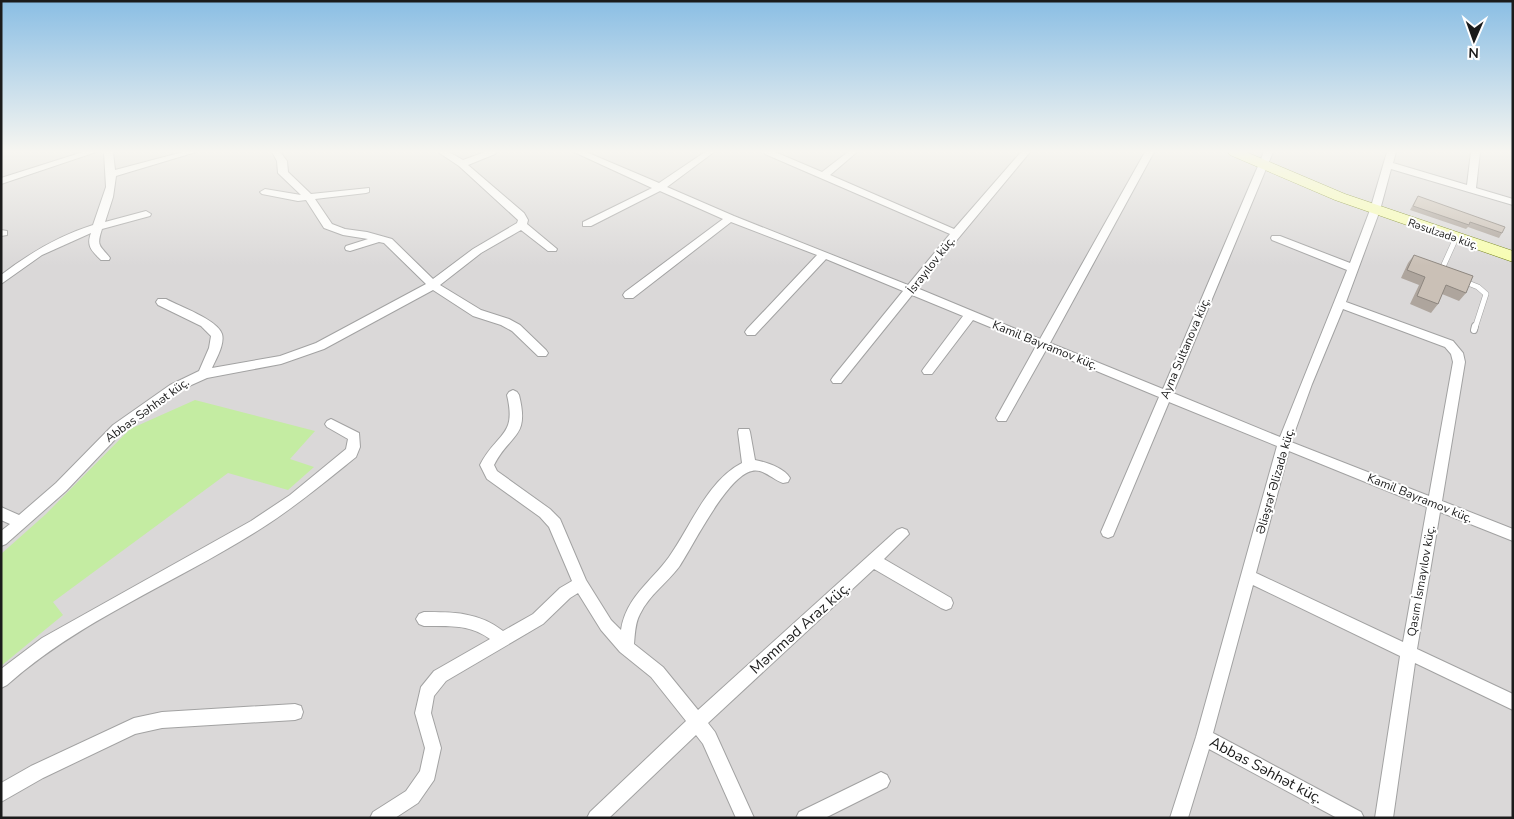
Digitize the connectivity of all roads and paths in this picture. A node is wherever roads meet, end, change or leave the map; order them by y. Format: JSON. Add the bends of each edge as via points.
{"nodes":[{"id":1,"x":110,"y":190,"type":"edge"},
{"id":2,"x":301,"y":190,"type":"edge"},
{"id":3,"x":364,"y":190,"type":"edge"},
{"id":4,"x":492,"y":190,"type":"edge"},
{"id":5,"x":655,"y":190,"type":"edge"},
{"id":6,"x":664,"y":190,"type":"edge"},
{"id":7,"x":858,"y":190,"type":"edge"},
{"id":8,"x":993,"y":190,"type":"edge"},
{"id":9,"x":1129,"y":190,"type":"edge"},
{"id":10,"x":1252,"y":190,"type":"edge"},
{"id":11,"x":1334,"y":190,"type":"edge"},
{"id":12,"x":1380,"y":190,"type":"edge"},
{"id":13,"x":1475,"y":190,"type":"edge"},
{"id":14,"x":265,"y":192,"type":"dead end"},
{"id":15,"x":310,"y":198,"type":"junction"},
{"id":16,"x":1513,"y":202,"type":"edge"},
{"id":17,"x":1375,"y":210,"type":"junction"},
{"id":18,"x":146,"y":214,"type":"dead end"},
{"id":19,"x":730,"y":218,"type":"junction"},
{"id":20,"x":587,"y":224,"type":"dead end"},
{"id":21,"x":522,"y":225,"type":"junction"},
{"id":22,"x":100,"y":226,"type":"junction"},
{"id":23,"x":956,"y":232,"type":"junction"},
{"id":24,"x":380,"y":238,"type":"junction"},
{"id":25,"x":1276,"y":238,"type":"dead end"},
{"id":26,"x":1456,"y":238,"type":"junction"},
{"id":27,"x":350,"y":248,"type":"dead end"},
{"id":28,"x":552,"y":249,"type":"dead end"},
{"id":29,"x":824,"y":254,"type":"junction"},
{"id":30,"x":1513,"y":257,"type":"edge"},
{"id":31,"x":105,"y":258,"type":"dead end"},
{"id":32,"x":1353,"y":268,"type":"junction"},
{"id":33,"x":1446,"y":274,"type":"edge"},
{"id":34,"x":1454,"y":278,"type":"edge"},
{"id":35,"x":1,"y":281,"type":"edge"},
{"id":36,"x":433,"y":285,"type":"junction"},
{"id":37,"x":911,"y":290,"type":"junction"},
{"id":38,"x":629,"y":295,"type":"dead end"},
{"id":39,"x":162,"y":302,"type":"dead end"},
{"id":40,"x":1340,"y":304,"type":"junction"},
{"id":41,"x":970,"y":314,"type":"junction"},
{"id":42,"x":1474,"y":330,"type":"dead end"},
{"id":43,"x":751,"y":332,"type":"dead end"},
{"id":44,"x":1044,"y":343,"type":"junction"},
{"id":45,"x":542,"y":353,"type":"dead end"},
{"id":46,"x":928,"y":371,"type":"dead end"},
{"id":47,"x":204,"y":374,"type":"junction"},
{"id":48,"x":838,"y":380,"type":"dead end"},
{"id":49,"x":1165,"y":394,"type":"junction"},
{"id":50,"x":513,"y":395,"type":"dead end"},
{"id":51,"x":1002,"y":418,"type":"dead end"},
{"id":52,"x":331,"y":424,"type":"dead end"},
{"id":53,"x":744,"y":432,"type":"dead end"},
{"id":54,"x":1284,"y":444,"type":"junction"},
{"id":55,"x":749,"y":465,"type":"junction"},
{"id":56,"x":783,"y":478,"type":"dead end"},
{"id":57,"x":1434,"y":503,"type":"junction"},
{"id":58,"x":1,"y":513,"type":"edge"},
{"id":59,"x":21,"y":523,"type":"junction"},
{"id":60,"x":1108,"y":532,"type":"dead end"},
{"id":61,"x":902,"y":534,"type":"dead end"},
{"id":62,"x":1513,"y":535,"type":"edge"},
{"id":63,"x":1,"y":540,"type":"edge"},
{"id":64,"x":874,"y":561,"type":"junction"},
{"id":65,"x":1248,"y":576,"type":"junction"},
{"id":66,"x":580,"y":584,"type":"junction"},
{"id":67,"x":946,"y":603,"type":"dead end"},
{"id":68,"x":424,"y":619,"type":"dead end"},
{"id":69,"x":503,"y":640,"type":"junction"},
{"id":70,"x":626,"y":648,"type":"junction"},
{"id":71,"x":1409,"y":651,"type":"junction"},
{"id":72,"x":1,"y":680,"type":"edge"},
{"id":73,"x":1513,"y":702,"type":"edge"},
{"id":74,"x":295,"y":712,"type":"dead end"},
{"id":75,"x":698,"y":721,"type":"junction"},
{"id":76,"x":1204,"y":737,"type":"junction"},
{"id":77,"x":881,"y":781,"type":"dead end"},
{"id":78,"x":1,"y":793,"type":"edge"},
{"id":79,"x":379,"y":818,"type":"edge"},
{"id":80,"x":596,"y":818,"type":"edge"},
{"id":81,"x":745,"y":818,"type":"edge"},
{"id":82,"x":805,"y":818,"type":"edge"},
{"id":83,"x":1179,"y":818,"type":"edge"},
{"id":84,"x":1355,"y":818,"type":"edge"},
{"id":85,"x":1384,"y":818,"type":"edge"}],
"edges":[{"from":1,"to":22,"type":"street"},
{"from":2,"to":15,"type":"street"},
{"from":3,"to":15,"type":"street"},
{"from":4,"to":21,"type":"street","via":[[520,215]]},
{"from":5,"to":20,"type":"street"},
{"from":6,"to":19,"type":"street","name":"Kamil Bayramov küç."},
{"from":7,"to":23,"type":"street"},
{"from":8,"to":23,"type":"street","name":"İsrayılov küç."},
{"from":9,"to":44,"type":"street"},
{"from":10,"to":49,"type":"street","name":"Ayna Sultanova küç."},
{"from":11,"to":17,"type":"street","name":"Rəsulzadə küç."},
{"from":12,"to":17,"type":"street","name":"Əliəşrəf Əlizadə küç."},
{"from":13,"to":16,"type":"street"},
{"from":14,"to":15,"type":"street"},
{"from":15,"to":24,"type":"street","via":[[328,226]]},
{"from":17,"to":26,"type":"street","name":"Rəsulzadə küç."},
{"from":17,"to":32,"type":"street","name":"Əliəşrəf Əlizadə küç."},
{"from":18,"to":22,"type":"street"},
{"from":19,"to":29,"type":"street","name":"Kamil Bayramov küç."},
{"from":19,"to":38,"type":"street"},
{"from":21,"to":28,"type":"street"},
{"from":21,"to":36,"type":"street","name":"Abbas Səhhət küç.","via":[[477,251]]},
{"from":22,"to":31,"type":"street","via":[[93,240],[94,247]]},
{"from":22,"to":35,"type":"street","via":[[38,254]]},
{"from":23,"to":37,"type":"street","name":"İsrayılov küç."},
{"from":24,"to":27,"type":"street"},
{"from":24,"to":36,"type":"street","via":[[388,241]]},
{"from":25,"to":32,"type":"street"},
{"from":26,"to":30,"type":"street","name":"Rəsulzadə küç."},
{"from":26,"to":33,"type":"lane","via":[[1442,269]]},
{"from":29,"to":37,"type":"street","name":"Kamil Bayramov küç."},
{"from":29,"to":43,"type":"street"},
{"from":32,"to":40,"type":"street","name":"Əliəşrəf Əlizadə küç."},
{"from":34,"to":42,"type":"lane","via":[[1478,287],[1486,294]]},
{"from":36,"to":45,"type":"street","via":[[476,313],[516,328]]},
{"from":36,"to":47,"type":"street","name":"Abbas Səhhət küç.","via":[[299,355]]},
{"from":37,"to":41,"type":"street","name":"Kamil Bayramov küç."},
{"from":37,"to":48,"type":"street","name":"İsrayılov küç."},
{"from":39,"to":47,"type":"street","via":[[205,323],[217,335]]},
{"from":40,"to":54,"type":"street","name":"Əliəşrəf Əlizadə küç."},
{"from":40,"to":57,"type":"street","name":"Qasım İsmayılov küç.","via":[[1430,336],[1449,344],[1457,353],[1459,362]]},
{"from":41,"to":44,"type":"street","name":"Kamil Bayramov küç."},
{"from":41,"to":46,"type":"street"},
{"from":44,"to":49,"type":"street","name":"Kamil Bayramov küç."},
{"from":44,"to":51,"type":"street"},
{"from":47,"to":59,"type":"street","name":"Abbas Səhhət küç.","via":[[174,388],[118,428]]},
{"from":49,"to":54,"type":"street","name":"Kamil Bayramov küç."},
{"from":49,"to":60,"type":"street","name":"Ayna Sultanova küç."},
{"from":50,"to":66,"type":"street","via":[[518,423],[507,440],[491,455],[487,465],[492,475],[545,513],[555,524]]},
{"from":52,"to":72,"type":"street","via":[[354,437],[354,447],[351,453],[295,499],[256,525],[47,643]]},
{"from":53,"to":55,"type":"street"},
{"from":54,"to":57,"type":"street","name":"Kamil Bayramov küç."},
{"from":54,"to":65,"type":"street","name":"Əliəşrəf Əlizadə küç."},
{"from":55,"to":56,"type":"street","via":[[768,468]]},
{"from":55,"to":70,"type":"street","via":[[738,470],[724,485],[673,563],[639,602],[633,612]]},
{"from":57,"to":62,"type":"street","name":"Kamil Bayramov küç."},
{"from":57,"to":71,"type":"street","name":"Qasım İsmayılov küç."},
{"from":58,"to":59,"type":"street"},
{"from":59,"to":63,"type":"street","name":"Abbas Səhhət küç."},
{"from":61,"to":64,"type":"street","name":"Məmməd Araz küç."},
{"from":64,"to":67,"type":"street"},
{"from":64,"to":75,"type":"street","name":"Məmməd Araz küç."},
{"from":65,"to":71,"type":"street"},
{"from":65,"to":76,"type":"street","name":"Əliəşrəf Əlizadə küç."},
{"from":66,"to":69,"type":"street","via":[[565,593],[538,619]]},
{"from":66,"to":70,"type":"street","via":[[606,625]]},
{"from":68,"to":69,"type":"street","via":[[474,621],[488,627]]},
{"from":69,"to":79,"type":"street","via":[[440,676],[427,693],[423,713],[433,748],[428,774],[412,797]]},
{"from":70,"to":75,"type":"street","via":[[657,672]]},
{"from":71,"to":73,"type":"street"},
{"from":71,"to":85,"type":"street","name":"Qasım İsmayılov küç."},
{"from":74,"to":78,"type":"street","via":[[162,720],[134,726],[37,772]]},
{"from":75,"to":80,"type":"street","name":"Məmməd Araz küç."},
{"from":75,"to":81,"type":"street","via":[[716,752]]},
{"from":76,"to":83,"type":"street","name":"Əliəşrəf Əlizadə küç."},
{"from":76,"to":84,"type":"street","name":"Abbas Səhhət küç."},
{"from":77,"to":82,"type":"street"}]}
